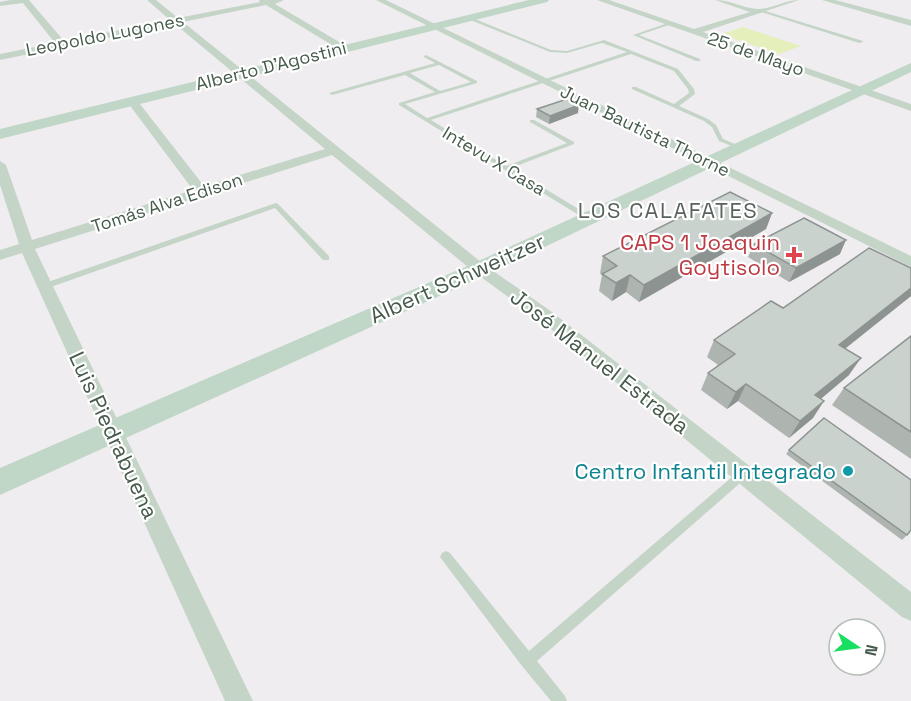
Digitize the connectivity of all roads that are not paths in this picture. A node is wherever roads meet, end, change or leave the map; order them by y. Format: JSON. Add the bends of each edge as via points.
{"nodes":[{"id":1,"x":24,"y":0,"type":"edge"},
{"id":2,"x":151,"y":0,"type":"edge"},
{"id":3,"x":280,"y":0,"type":"edge"},
{"id":4,"x":380,"y":0,"type":"edge"},
{"id":5,"x":543,"y":0,"type":"edge"},
{"id":6,"x":602,"y":0,"type":"edge"},
{"id":7,"x":719,"y":0,"type":"edge"},
{"id":8,"x":795,"y":0,"type":"edge"},
{"id":9,"x":826,"y":0,"type":"edge"},
{"id":10,"x":265,"y":1,"type":"edge"},
{"id":11,"x":0,"y":4,"type":"edge"},
{"id":12,"x":760,"y":11,"type":"junction"},
{"id":13,"x":470,"y":18,"type":"junction"},
{"id":14,"x":177,"y":21,"type":"junction"},
{"id":15,"x":911,"y":23,"type":"edge"},
{"id":16,"x":670,"y":24,"type":"junction"},
{"id":17,"x":432,"y":27,"type":"junction"},
{"id":18,"x":695,"y":32,"type":"junction"},
{"id":19,"x":861,"y":42,"type":"dead end"},
{"id":20,"x":61,"y":44,"type":"junction"},
{"id":21,"x":343,"y":48,"type":"junction"},
{"id":22,"x":669,"y":49,"type":"junction"},
{"id":23,"x":661,"y":51,"type":"dead end"},
{"id":24,"x":633,"y":52,"type":"junction"},
{"id":25,"x":654,"y":54,"type":"dead end"},
{"id":26,"x":426,"y":56,"type":"dead end"},
{"id":27,"x":646,"y":56,"type":"junction"},
{"id":28,"x":0,"y":57,"type":"edge"},
{"id":29,"x":698,"y":60,"type":"dead end"},
{"id":30,"x":440,"y":63,"type":"junction"},
{"id":31,"x":911,"y":67,"type":"edge"},
{"id":32,"x":406,"y":73,"type":"junction"},
{"id":33,"x":240,"y":75,"type":"junction"},
{"id":34,"x":544,"y":81,"type":"junction"},
{"id":35,"x":634,"y":88,"type":"dead end"},
{"id":36,"x":864,"y":91,"type":"junction"},
{"id":37,"x":332,"y":93,"type":"dead end"},
{"id":38,"x":440,"y":93,"type":"junction"},
{"id":39,"x":132,"y":101,"type":"junction"},
{"id":40,"x":676,"y":105,"type":"junction"},
{"id":41,"x":911,"y":108,"type":"edge"},
{"id":42,"x":426,"y":120,"type":"junction"},
{"id":43,"x":532,"y":121,"type":"dead end"},
{"id":44,"x":0,"y":134,"type":"edge"},
{"id":45,"x":739,"y":147,"type":"junction"},
{"id":46,"x":334,"y":150,"type":"junction"},
{"id":47,"x":707,"y":162,"type":"junction"},
{"id":48,"x":0,"y":165,"type":"edge"},
{"id":49,"x":506,"y":168,"type":"junction"},
{"id":50,"x":201,"y":191,"type":"junction"},
{"id":51,"x":587,"y":218,"type":"junction"},
{"id":52,"x":27,"y":247,"type":"junction"},
{"id":53,"x":0,"y":255,"type":"edge"},
{"id":54,"x":326,"y":258,"type":"dead end"},
{"id":55,"x":911,"y":262,"type":"edge"},
{"id":56,"x":480,"y":269,"type":"junction"},
{"id":57,"x":45,"y":285,"type":"junction"},
{"id":58,"x":113,"y":432,"type":"junction"},
{"id":59,"x":743,"y":474,"type":"junction"},
{"id":60,"x":0,"y":482,"type":"edge"},
{"id":61,"x":446,"y":557,"type":"dead end"},
{"id":62,"x":911,"y":608,"type":"edge"},
{"id":63,"x":527,"y":661,"type":"junction"},
{"id":64,"x":239,"y":701,"type":"edge"},
{"id":65,"x":560,"y":701,"type":"edge"}],
"edges":[{"from":1,"to":11,"type":"street"},
{"from":1,"to":20,"type":"street"},
{"from":2,"to":14,"type":"street","name":"José Manuel Estrada"},
{"from":3,"to":10,"type":"street","name":"Leopoldo Lugones"},
{"from":4,"to":17,"type":"street","name":"Juan Bautista Thorne"},
{"from":5,"to":13,"type":"main road","name":"Alberto D'Agostini"},
{"from":6,"to":16,"type":"street","name":"25 de Mayo"},
{"from":7,"to":12,"type":"street"},
{"from":8,"to":12,"type":"street"},
{"from":9,"to":15,"type":"street"},
{"from":10,"to":14,"type":"street","name":"Leopoldo Lugones"},
{"from":10,"to":21,"type":"street"},
{"from":12,"to":18,"type":"street"},
{"from":12,"to":19,"type":"lane"},
{"from":13,"to":17,"type":"main road","name":"Alberto D'Agostini"},
{"from":13,"to":24,"type":"lane","via":[[550,51],[567,52],[602,41]]},
{"from":14,"to":20,"type":"street","name":"Leopoldo Lugones"},
{"from":14,"to":33,"type":"street","name":"José Manuel Estrada"},
{"from":16,"to":18,"type":"street","name":"25 de Mayo"},
{"from":16,"to":22,"type":"lane","via":[[636,35]]},
{"from":17,"to":21,"type":"main road","name":"Alberto D'Agostini"},
{"from":17,"to":34,"type":"street","name":"Juan Bautista Thorne"},
{"from":18,"to":36,"type":"street","name":"25 de Mayo"},
{"from":20,"to":28,"type":"street","name":"Leopoldo Lugones"},
{"from":21,"to":33,"type":"main road","name":"Alberto D'Agostini"},
{"from":22,"to":23,"type":"lane"},
{"from":22,"to":29,"type":"lane"},
{"from":24,"to":27,"type":"lane"},
{"from":24,"to":34,"type":"lane"},
{"from":25,"to":27,"type":"lane"},
{"from":26,"to":30,"type":"lane"},
{"from":27,"to":40,"type":"lane","via":[[676,70],[691,89],[689,98]]},
{"from":30,"to":32,"type":"lane"},
{"from":30,"to":38,"type":"lane","via":[[475,82]]},
{"from":31,"to":36,"type":"main road","name":"Albert Schweitzer"},
{"from":32,"to":37,"type":"lane"},
{"from":32,"to":38,"type":"lane"},
{"from":33,"to":39,"type":"main road","name":"Alberto D'Agostini"},
{"from":33,"to":46,"type":"street","name":"José Manuel Estrada"},
{"from":34,"to":42,"type":"lane"},
{"from":34,"to":47,"type":"street","name":"Juan Bautista Thorne"},
{"from":35,"to":40,"type":"lane"},
{"from":36,"to":41,"type":"street","name":"25 de Mayo"},
{"from":36,"to":45,"type":"main road","name":"Albert Schweitzer"},
{"from":38,"to":42,"type":"lane","name":"Intevu X Casa","via":[[401,104]]},
{"from":39,"to":44,"type":"main road","name":"Alberto D'Agostini"},
{"from":39,"to":50,"type":"street"},
{"from":40,"to":45,"type":"lane","via":[[706,120],[722,140]]},
{"from":42,"to":49,"type":"lane","name":"Intevu X Casa"},
{"from":43,"to":49,"type":"lane","via":[[572,143]]},
{"from":45,"to":47,"type":"main road","name":"Albert Schweitzer"},
{"from":46,"to":50,"type":"street","name":"Tomás Alva Edison"},
{"from":46,"to":56,"type":"street","name":"José Manuel Estrada"},
{"from":47,"to":51,"type":"main road","name":"Albert Schweitzer"},
{"from":47,"to":55,"type":"street","name":"Juan Bautista Thorne"},
{"from":48,"to":52,"type":"street","name":"Luis Piedrabuena"},
{"from":49,"to":51,"type":"lane","name":"Intevu X Casa"},
{"from":50,"to":52,"type":"street","name":"Tomás Alva Edison"},
{"from":51,"to":56,"type":"main road","name":"Albert Schweitzer"},
{"from":52,"to":53,"type":"street","name":"Tomás Alva Edison"},
{"from":52,"to":57,"type":"street","name":"Luis Piedrabuena"},
{"from":54,"to":57,"type":"lane","via":[[276,205]]},
{"from":56,"to":58,"type":"main road","name":"Albert Schweitzer"},
{"from":56,"to":59,"type":"street","name":"José Manuel Estrada","via":[[546,316]]},
{"from":57,"to":58,"type":"street","name":"Luis Piedrabuena"},
{"from":58,"to":60,"type":"main road","name":"Albert Schweitzer"},
{"from":58,"to":64,"type":"street","name":"Luis Piedrabuena"},
{"from":59,"to":62,"type":"street","name":"José Manuel Estrada"},
{"from":59,"to":63,"type":"lane"},
{"from":61,"to":63,"type":"lane"},
{"from":63,"to":65,"type":"lane"}]}
